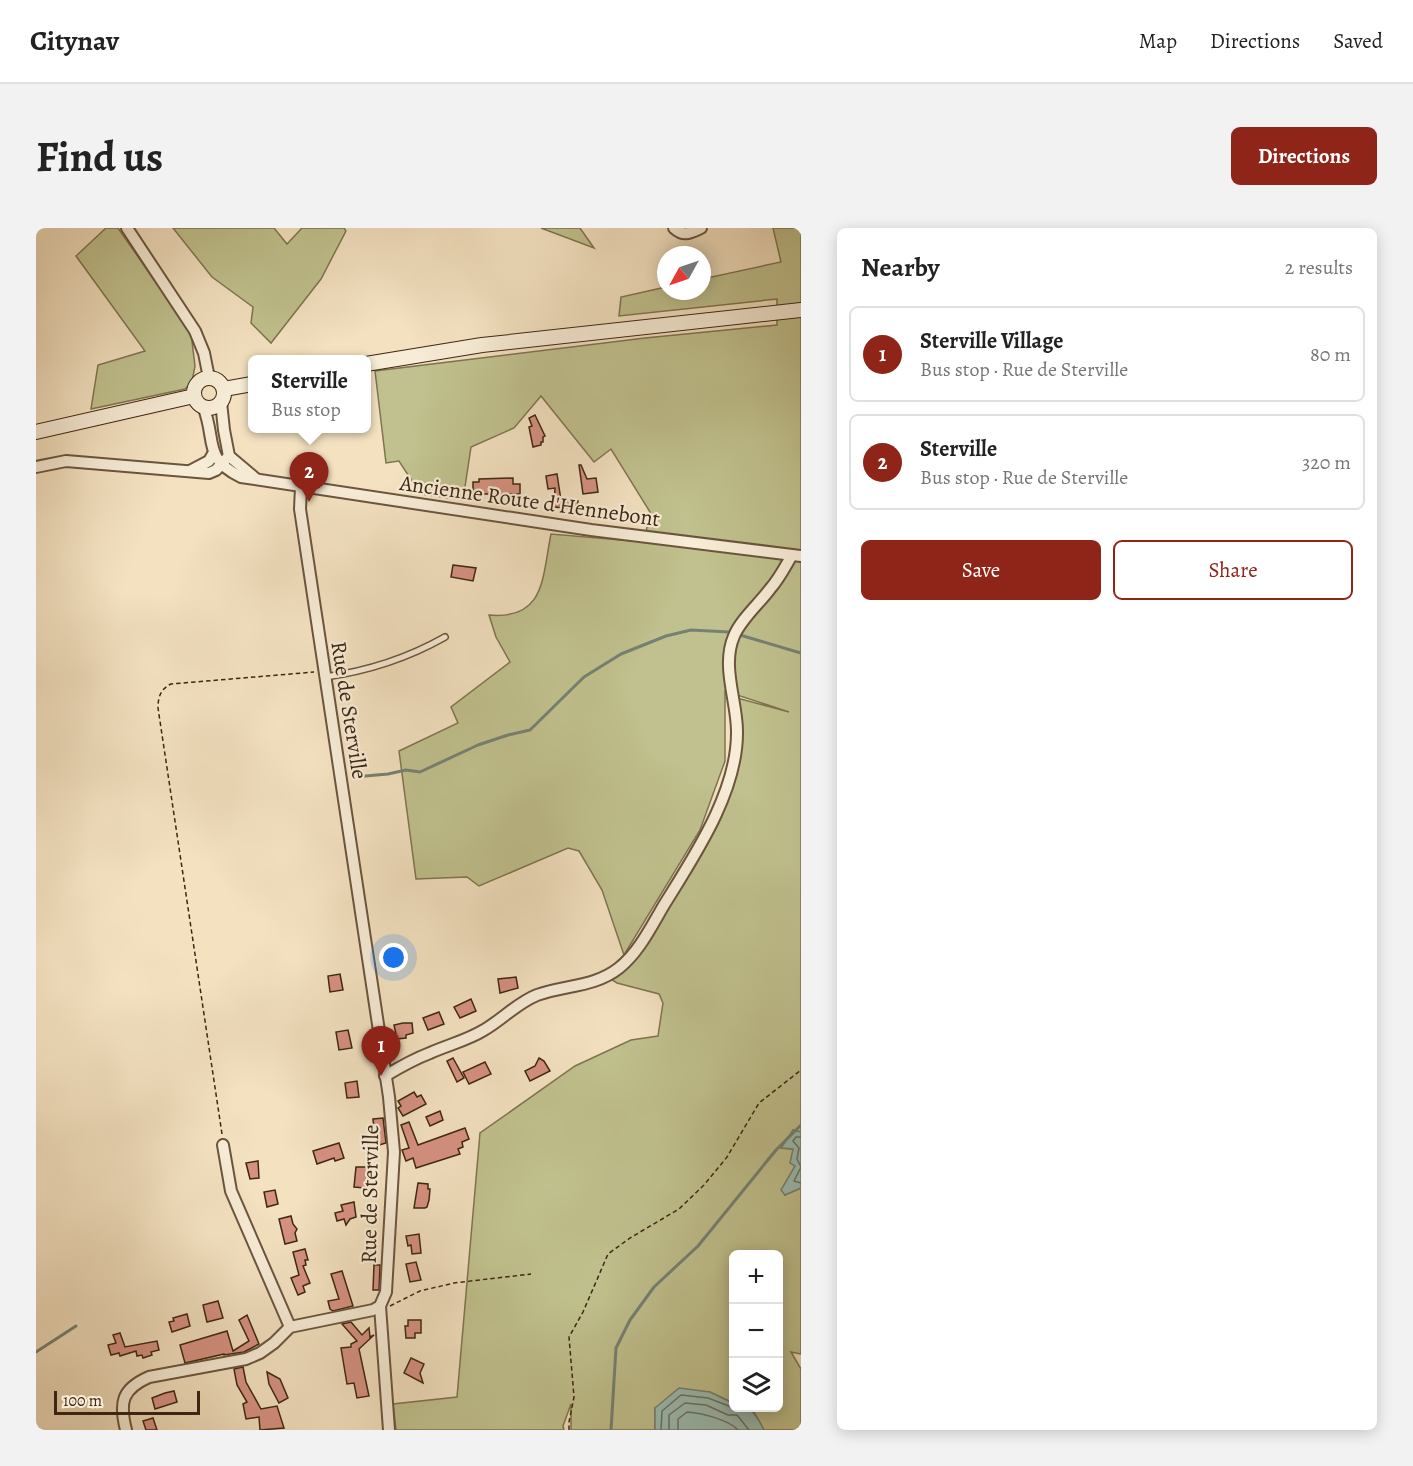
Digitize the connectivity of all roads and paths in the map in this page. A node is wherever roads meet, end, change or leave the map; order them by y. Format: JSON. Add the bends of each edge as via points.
{"nodes":[{"id":1,"x":127,"y":228,"type":"edge"},
{"id":2,"x":674,"y":228,"type":"edge"},
{"id":3,"x":701,"y":228,"type":"edge"},
{"id":4,"x":801,"y":310,"type":"edge"},
{"id":5,"x":371,"y":363,"type":"edge"},
{"id":6,"x":209,"y":378,"type":"junction"},
{"id":7,"x":248,"y":386,"type":"edge"},
{"id":8,"x":223,"y":395,"type":"junction"},
{"id":9,"x":198,"y":401,"type":"junction"},
{"id":10,"x":36,"y":432,"type":"edge"},
{"id":11,"x":213,"y":454,"type":"junction"},
{"id":12,"x":229,"y":456,"type":"junction"},
{"id":13,"x":222,"y":465,"type":"junction"},
{"id":14,"x":36,"y":467,"type":"edge"},
{"id":15,"x":189,"y":471,"type":"junction"},
{"id":16,"x":255,"y":478,"type":"junction"},
{"id":17,"x":301,"y":487,"type":"junction"},
{"id":18,"x":797,"y":555,"type":"edge"},
{"id":19,"x":446,"y":637,"type":"dead end"},
{"id":20,"x":325,"y":674,"type":"junction"},
{"id":21,"x":801,"y":1070,"type":"edge"},
{"id":22,"x":385,"y":1076,"type":"junction"},
{"id":23,"x":223,"y":1145,"type":"joint"},
{"id":24,"x":531,"y":1274,"type":"dead end"},
{"id":25,"x":380,"y":1306,"type":"junction"},
{"id":26,"x":290,"y":1327,"type":"junction"},
{"id":27,"x":126,"y":1430,"type":"edge"},
{"id":28,"x":389,"y":1430,"type":"edge"},
{"id":29,"x":569,"y":1430,"type":"edge"}],
"edges":[{"from":1,"to":6,"type":"street","via":[[195,332]]},
{"from":2,"to":3,"type":"street","via":[[687,234]]},
{"from":4,"to":5,"type":"main road","via":[[482,345]]},
{"from":6,"to":8,"type":"main road","via":[[218,381]]},
{"from":6,"to":9,"type":"main road","via":[[200,381],[195,389]]},
{"from":7,"to":8,"type":"main road"},
{"from":8,"to":9,"type":"main road","via":[[212,408]]},
{"from":8,"to":12,"type":"street"},
{"from":9,"to":10,"type":"main road"},
{"from":9,"to":11,"type":"street","via":[[211,435]]},
{"from":11,"to":13,"type":"street"},
{"from":11,"to":15,"type":"street","via":[[209,461]]},
{"from":12,"to":13,"type":"street"},
{"from":12,"to":16,"type":"street"},
{"from":13,"to":15,"type":"street","via":[[209,473]]},
{"from":13,"to":16,"type":"street","name":"Ancienne Route d'Hennebont","via":[[241,477]]},
{"from":14,"to":15,"type":"street","via":[[66,461]]},
{"from":16,"to":17,"type":"street","name":"Ancienne Route d'Hennebont"},
{"from":17,"to":18,"type":"street","name":"Ancienne Route d'Hennebont","via":[[591,530]]},
{"from":17,"to":20,"type":"street","name":"Rue de Sterville","via":[[300,509]]},
{"from":18,"to":22,"type":"street","via":[[739,629],[732,644],[737,730],[728,783],[695,855],[633,953],[605,976],[538,995],[483,1030]]},
{"from":19,"to":20,"type":"lane","via":[[385,664]]},
{"from":20,"to":22,"type":"street","name":"Rue de Sterville"},
{"from":20,"to":23,"type":"path","via":[[171,684],[159,696]]},
{"from":21,"to":29,"type":"path","via":[[759,1103],[727,1157],[679,1209],[608,1254],[569,1337],[574,1397]]},
{"from":22,"to":25,"type":"street","name":"Rue de Sterville","via":[[394,1152],[386,1292]]},
{"from":23,"to":26,"type":"street","via":[[231,1191]]},
{"from":24,"to":25,"type":"path","via":[[453,1283],[420,1291],[393,1307]]},
{"from":25,"to":26,"type":"street"},
{"from":25,"to":28,"type":"street","name":"Rue de Sterville"},
{"from":26,"to":27,"type":"street","via":[[267,1348],[246,1359],[149,1377],[136,1383],[122,1403]]}]}
